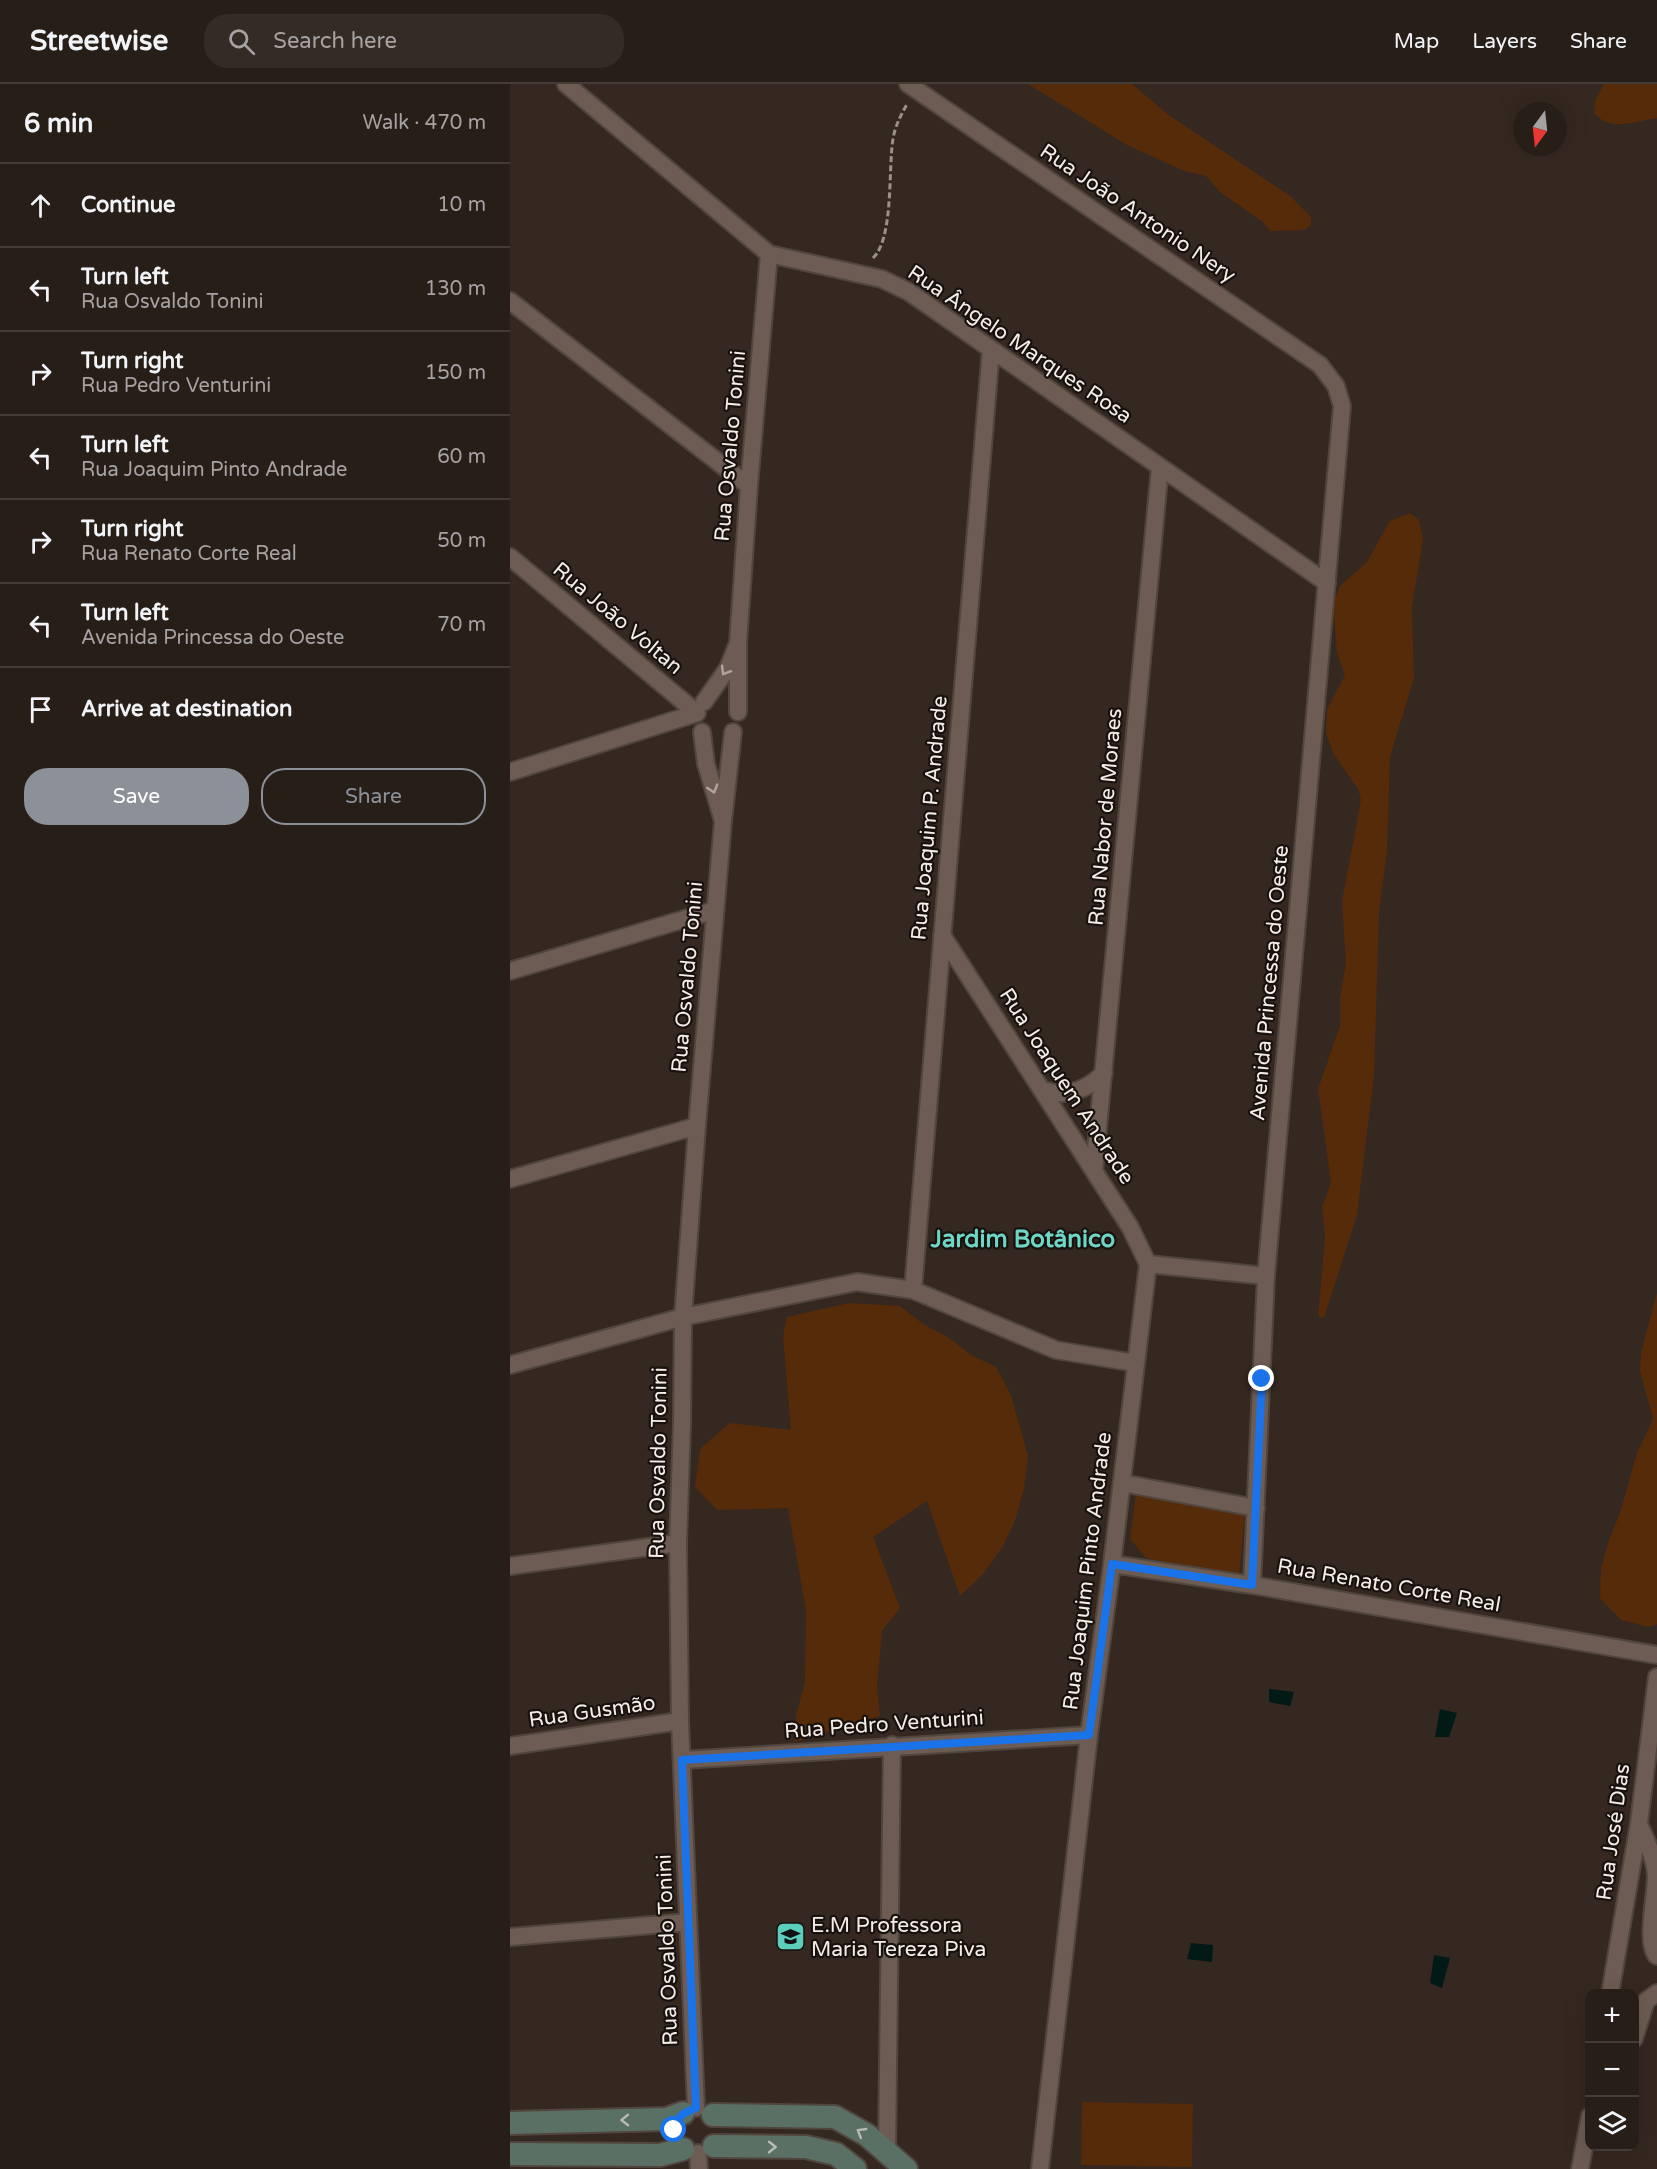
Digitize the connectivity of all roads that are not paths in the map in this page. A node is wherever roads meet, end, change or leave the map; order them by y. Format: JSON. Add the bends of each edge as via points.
{"nodes":[{"id":1,"x":566,"y":84,"type":"edge"},
{"id":2,"x":911,"y":86,"type":"edge"},
{"id":3,"x":769,"y":254,"type":"junction"},
{"id":4,"x":510,"y":301,"type":"edge"},
{"id":5,"x":991,"y":349,"type":"junction"},
{"id":6,"x":1336,"y":386,"type":"joint"},
{"id":7,"x":1160,"y":467,"type":"junction"},
{"id":8,"x":749,"y":486,"type":"junction"},
{"id":9,"x":510,"y":557,"type":"edge"},
{"id":10,"x":1327,"y":583,"type":"junction"},
{"id":11,"x":738,"y":643,"type":"junction"},
{"id":12,"x":701,"y":708,"type":"junction"},
{"id":13,"x":738,"y":712,"type":"junction"},
{"id":14,"x":702,"y":732,"type":"junction"},
{"id":15,"x":733,"y":732,"type":"junction"},
{"id":16,"x":510,"y":772,"type":"edge"},
{"id":17,"x":723,"y":821,"type":"junction"},
{"id":18,"x":715,"y":910,"type":"junction"},
{"id":19,"x":942,"y":935,"type":"junction"},
{"id":20,"x":510,"y":971,"type":"edge"},
{"id":21,"x":1104,"y":1073,"type":"junction"},
{"id":22,"x":1043,"y":1090,"type":"junction"},
{"id":23,"x":697,"y":1126,"type":"junction"},
{"id":24,"x":1094,"y":1171,"type":"junction"},
{"id":25,"x":510,"y":1179,"type":"edge"},
{"id":26,"x":1148,"y":1264,"type":"junction"},
{"id":27,"x":1266,"y":1276,"type":"junction"},
{"id":28,"x":913,"y":1290,"type":"junction"},
{"id":29,"x":683,"y":1317,"type":"junction"},
{"id":30,"x":1136,"y":1363,"type":"junction"},
{"id":31,"x":510,"y":1365,"type":"edge"},
{"id":32,"x":1122,"y":1483,"type":"junction"},
{"id":33,"x":1256,"y":1508,"type":"junction"},
{"id":34,"x":678,"y":1543,"type":"junction"},
{"id":35,"x":1112,"y":1564,"type":"junction"},
{"id":36,"x":510,"y":1566,"type":"edge"},
{"id":37,"x":1252,"y":1585,"type":"junction"},
{"id":38,"x":1657,"y":1655,"type":"edge"},
{"id":39,"x":1657,"y":1677,"type":"edge"},
{"id":40,"x":680,"y":1721,"type":"junction"},
{"id":41,"x":1089,"y":1735,"type":"junction"},
{"id":42,"x":510,"y":1746,"type":"edge"},
{"id":43,"x":892,"y":1746,"type":"junction"},
{"id":44,"x":682,"y":1760,"type":"junction"},
{"id":45,"x":1639,"y":1823,"type":"junction"},
{"id":46,"x":688,"y":1922,"type":"junction"},
{"id":47,"x":510,"y":1937,"type":"edge"},
{"id":48,"x":1657,"y":1956,"type":"edge"},
{"id":49,"x":1611,"y":1989,"type":"edge"},
{"id":50,"x":1657,"y":1993,"type":"edge"},
{"id":51,"x":1639,"y":2025,"type":"edge"},
{"id":52,"x":697,"y":2112,"type":"junction"},
{"id":53,"x":510,"y":2123,"type":"edge"},
{"id":54,"x":1585,"y":2148,"type":"edge"},
{"id":55,"x":510,"y":2154,"type":"edge"},
{"id":56,"x":698,"y":2154,"type":"edge"},
{"id":57,"x":890,"y":2159,"type":"edge"},
{"id":58,"x":855,"y":2169,"type":"edge"},
{"id":59,"x":906,"y":2169,"type":"edge"},
{"id":60,"x":1040,"y":2169,"type":"edge"},
{"id":61,"x":1580,"y":2169,"type":"edge"}],
"edges":[{"from":1,"to":3,"type":"street","name":"Rua Ângelo Marques Rosa"},
{"from":2,"to":6,"type":"street","name":"Rua João Antonio Nery","via":[[1320,364]]},
{"from":3,"to":5,"type":"street","name":"Rua Ângelo Marques Rosa","via":[[882,279],[909,292]]},
{"from":3,"to":8,"type":"street","name":"Rua Osvaldo Tonini"},
{"from":4,"to":8,"type":"street"},
{"from":5,"to":7,"type":"street","name":"Rua Ângelo Marques Rosa"},
{"from":5,"to":19,"type":"street","name":"Rua Joaquim P. Andrade"},
{"from":6,"to":10,"type":"street","name":"Avenida Princessa do Oeste","via":[[1342,406]]},
{"from":7,"to":10,"type":"street","name":"Rua Ângelo Marques Rosa"},
{"from":7,"to":21,"type":"street","name":"Rua Nabor de Moraes"},
{"from":8,"to":11,"type":"street","name":"Rua Osvaldo Tonini"},
{"from":9,"to":12,"type":"street","name":"Rua João Voltan"},
{"from":10,"to":27,"type":"street","name":"Avenida Princessa do Oeste"},
{"from":11,"to":12,"type":"street","name":"Rua Osvaldo Tonini","one_way":true,"via":[[728,668]]},
{"from":11,"to":13,"type":"street","name":"Rua Osvaldo Tonini"},
{"from":12,"to":13,"type":"street","via":[[716,697],[735,706]]},
{"from":12,"to":14,"type":"street","name":"Rua Osvaldo Tonini","via":[[697,720]]},
{"from":12,"to":16,"type":"street"},
{"from":13,"to":15,"type":"street","name":"Rua Osvaldo Tonini"},
{"from":14,"to":15,"type":"street","via":[[721,739]]},
{"from":14,"to":17,"type":"street","name":"Rua Osvaldo Tonini","one_way":true,"via":[[706,764]]},
{"from":15,"to":17,"type":"street","name":"Rua Osvaldo Tonini"},
{"from":17,"to":18,"type":"street","name":"Rua Osvaldo Tonini"},
{"from":18,"to":20,"type":"street"},
{"from":18,"to":23,"type":"street","name":"Rua Osvaldo Tonini"},
{"from":19,"to":22,"type":"street","name":"Rua Joaquem Andrade"},
{"from":19,"to":28,"type":"street","name":"Rua Joaquim P. Andrade"},
{"from":21,"to":22,"type":"street","via":[[1092,1086],[1070,1093]]},
{"from":21,"to":24,"type":"street","name":"Rua Nabor de Moraes"},
{"from":22,"to":24,"type":"street","name":"Rua Joaquem Andrade"},
{"from":23,"to":25,"type":"street"},
{"from":23,"to":29,"type":"street","name":"Rua Osvaldo Tonini"},
{"from":24,"to":26,"type":"street","name":"Rua Joaquem Andrade","via":[[1130,1227]]},
{"from":26,"to":27,"type":"street"},
{"from":26,"to":30,"type":"street","name":"Rua Joaquim Pinto Andrade"},
{"from":27,"to":33,"type":"street","name":"Avenida Princessa do Oeste"},
{"from":28,"to":29,"type":"street","via":[[857,1282]]},
{"from":28,"to":30,"type":"street","via":[[1056,1350]]},
{"from":29,"to":31,"type":"street"},
{"from":29,"to":34,"type":"street","name":"Rua Osvaldo Tonini"},
{"from":30,"to":32,"type":"street","name":"Rua Joaquim Pinto Andrade"},
{"from":32,"to":33,"type":"street"},
{"from":32,"to":35,"type":"street","name":"Rua Joaquim Pinto Andrade"},
{"from":33,"to":37,"type":"street","name":"Avenida Princessa do Oeste"},
{"from":34,"to":36,"type":"street"},
{"from":34,"to":40,"type":"street","name":"Rua Osvaldo Tonini"},
{"from":35,"to":37,"type":"street","name":"Rua Renato Corte Real"},
{"from":35,"to":41,"type":"street","name":"Rua Joaquim Pinto Andrade"},
{"from":37,"to":38,"type":"street","name":"Rua Renato Corte Real"},
{"from":39,"to":45,"type":"street","name":"Rua José Dias"},
{"from":40,"to":42,"type":"street","name":"Rua Gusmão"},
{"from":40,"to":44,"type":"street","name":"Rua Osvaldo Tonini"},
{"from":41,"to":43,"type":"street","name":"Rua Pedro Venturini"},
{"from":41,"to":60,"type":"street","name":"Rua Joaquim Pinto Andrade"},
{"from":43,"to":44,"type":"street","name":"Rua Pedro Venturini"},
{"from":43,"to":57,"type":"street"},
{"from":44,"to":46,"type":"street","name":"Rua Osvaldo Tonini"},
{"from":45,"to":48,"type":"street","via":[[1656,1875],[1652,1939]]},
{"from":45,"to":49,"type":"street","name":"Rua José Dias"},
{"from":46,"to":47,"type":"street"},
{"from":46,"to":52,"type":"street","name":"Rua Osvaldo Tonini"},
{"from":50,"to":51,"type":"street","via":[[1646,2001]]},
{"from":52,"to":53,"type":"street","one_way":true,"via":[[667,2119]]},
{"from":52,"to":56,"type":"street","via":[[719,2127],[718,2138]]},
{"from":52,"to":56,"type":"street","via":[[676,2120],[674,2130],[676,2142]]},
{"from":57,"to":52,"type":"street","one_way":true,"via":[[867,2135],[835,2116]]},
{"from":54,"to":61,"type":"street"},
{"from":55,"to":56,"type":"street"},
{"from":56,"to":58,"type":"street","one_way":true,"via":[[806,2147],[836,2154]]},
{"from":57,"to":59,"type":"street"}]}
